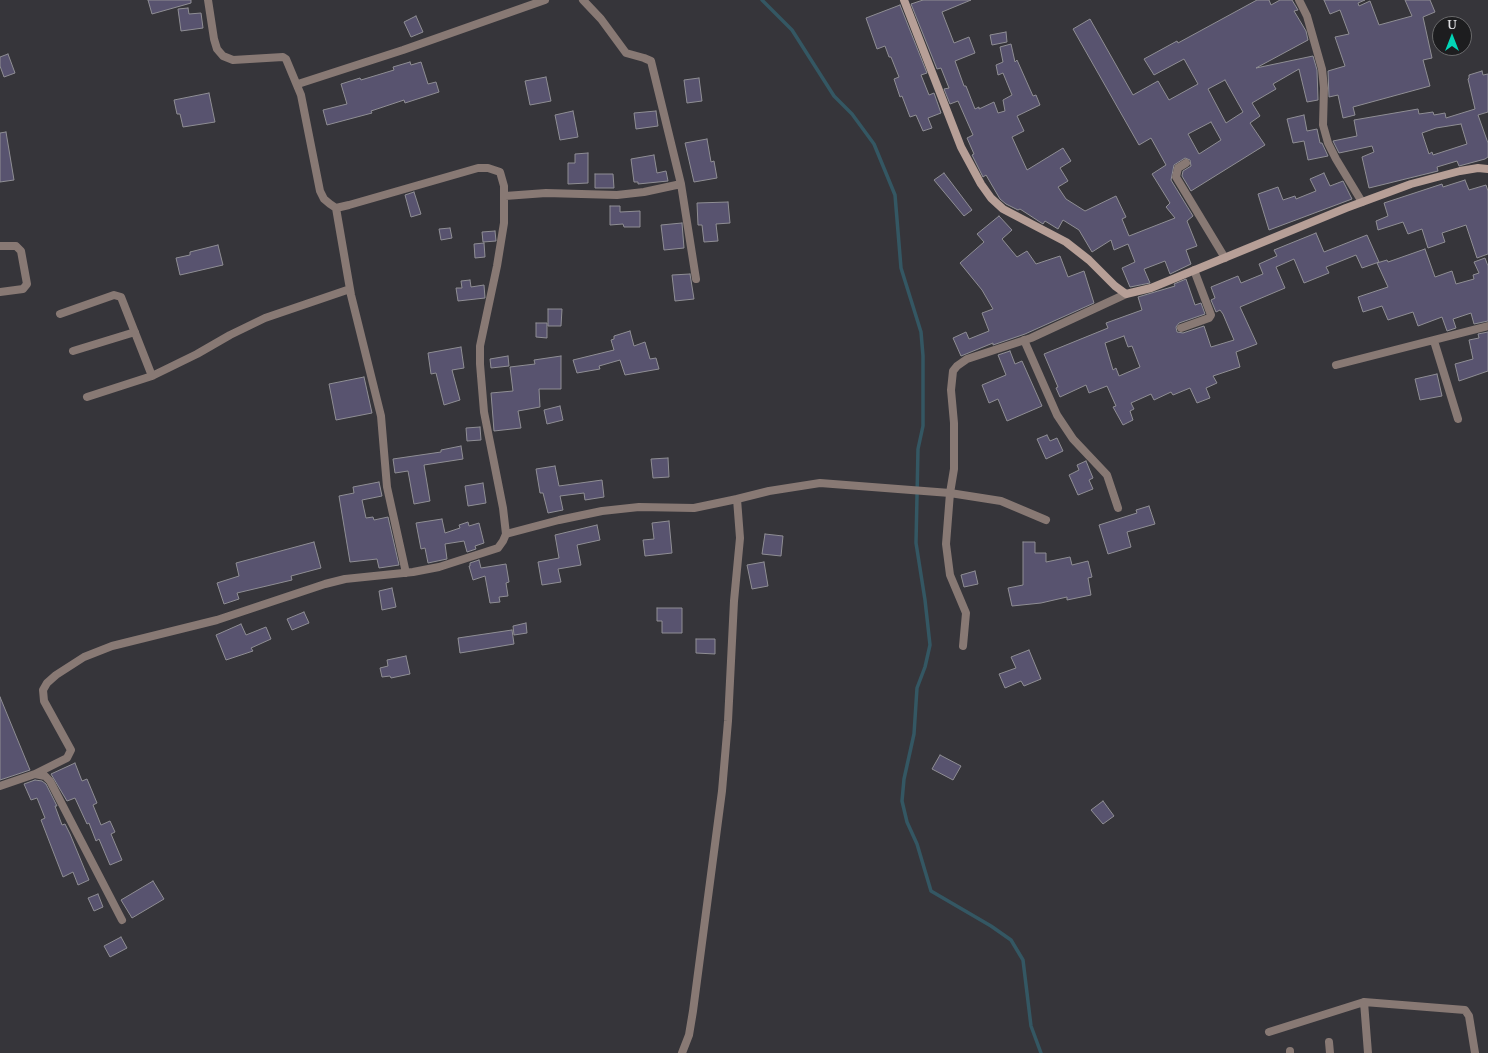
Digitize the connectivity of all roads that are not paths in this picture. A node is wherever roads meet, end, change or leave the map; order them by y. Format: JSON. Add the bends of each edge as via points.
{"nodes":[{"id":1,"x":208,"y":0,"type":"edge"},
{"id":2,"x":545,"y":0,"type":"edge"},
{"id":3,"x":583,"y":0,"type":"edge"},
{"id":4,"x":904,"y":0,"type":"edge"},
{"id":5,"x":1299,"y":0,"type":"edge"},
{"id":6,"x":298,"y":84,"type":"junction"},
{"id":7,"x":1186,"y":163,"type":"dead end"},
{"id":8,"x":1488,"y":169,"type":"edge"},
{"id":9,"x":681,"y":184,"type":"junction"},
{"id":10,"x":505,"y":196,"type":"junction"},
{"id":11,"x":1362,"y":202,"type":"junction"},
{"id":12,"x":336,"y":208,"type":"junction"},
{"id":13,"x":0,"y":246,"type":"edge"},
{"id":14,"x":1225,"y":258,"type":"junction"},
{"id":15,"x":1194,"y":270,"type":"junction"},
{"id":16,"x":696,"y":279,"type":"dead end"},
{"id":17,"x":350,"y":289,"type":"junction"},
{"id":18,"x":0,"y":292,"type":"edge"},
{"id":19,"x":1126,"y":294,"type":"junction"},
{"id":20,"x":60,"y":314,"type":"dead end"},
{"id":21,"x":1488,"y":326,"type":"edge"},
{"id":22,"x":1181,"y":328,"type":"dead end"},
{"id":23,"x":135,"y":332,"type":"junction"},
{"id":24,"x":1024,"y":340,"type":"junction"},
{"id":25,"x":1434,"y":341,"type":"junction"},
{"id":26,"x":73,"y":351,"type":"dead end"},
{"id":27,"x":1336,"y":365,"type":"dead end"},
{"id":28,"x":152,"y":376,"type":"junction"},
{"id":29,"x":87,"y":397,"type":"dead end"},
{"id":30,"x":1458,"y":419,"type":"dead end"},
{"id":31,"x":950,"y":493,"type":"junction"},
{"id":32,"x":737,"y":499,"type":"junction"},
{"id":33,"x":1118,"y":508,"type":"dead end"},
{"id":34,"x":1046,"y":520,"type":"dead end"},
{"id":35,"x":506,"y":534,"type":"junction"},
{"id":36,"x":406,"y":573,"type":"junction"},
{"id":37,"x":963,"y":646,"type":"dead end"},
{"id":38,"x":34,"y":774,"type":"junction"},
{"id":39,"x":0,"y":786,"type":"edge"},
{"id":40,"x":122,"y":920,"type":"dead end"},
{"id":41,"x":1364,"y":1002,"type":"junction"},
{"id":42,"x":1269,"y":1032,"type":"dead end"},
{"id":43,"x":1329,"y":1042,"type":"dead end"},
{"id":44,"x":682,"y":1053,"type":"edge"},
{"id":45,"x":1330,"y":1053,"type":"edge"},
{"id":46,"x":1368,"y":1053,"type":"edge"},
{"id":47,"x":1475,"y":1053,"type":"edge"}],
"edges":[{"from":1,"to":6,"type":"street","via":[[214,39],[217,49],[223,56],[233,60],[283,56],[291,66]]},
{"from":2,"to":6,"type":"street"},
{"from":3,"to":9,"type":"street","via":[[601,19],[626,53],[651,61]]},
{"from":4,"to":19,"type":"street","via":[[961,147],[991,198],[1003,208],[1066,242]]},
{"from":5,"to":11,"type":"street","via":[[1307,16],[1322,69],[1323,125],[1326,135],[1331,151]]},
{"from":6,"to":12,"type":"street","via":[[320,191],[324,199]]},
{"from":7,"to":14,"type":"street","via":[[1178,168],[1176,177]]},
{"from":8,"to":11,"type":"street","via":[[1478,168],[1441,176]]},
{"from":9,"to":10,"type":"street","via":[[617,195],[546,193]]},
{"from":9,"to":16,"type":"street"},
{"from":10,"to":12,"type":"street","via":[[500,172],[488,168]]},
{"from":10,"to":35,"type":"street","via":[[502,237],[480,346],[480,364],[484,412]]},
{"from":11,"to":14,"type":"street"},
{"from":12,"to":17,"type":"street"},
{"from":13,"to":18,"type":"street","via":[[16,246],[21,251],[26,284],[23,289]]},
{"from":14,"to":15,"type":"street"},
{"from":15,"to":19,"type":"street","via":[[1151,288]]},
{"from":15,"to":22,"type":"street","via":[[1211,315]]},
{"from":17,"to":28,"type":"street","via":[[265,318]]},
{"from":17,"to":36,"type":"street","via":[[381,416],[386,487]]},
{"from":19,"to":24,"type":"street"},
{"from":20,"to":23,"type":"street","via":[[118,295],[124,303]]},
{"from":21,"to":25,"type":"street"},
{"from":23,"to":26,"type":"street"},
{"from":23,"to":28,"type":"street"},
{"from":24,"to":31,"type":"street","via":[[967,359],[953,371],[951,390],[954,462]]},
{"from":24,"to":33,"type":"street","via":[[1057,415],[1073,438],[1107,475]]},
{"from":25,"to":27,"type":"street"},
{"from":25,"to":30,"type":"street"},
{"from":28,"to":29,"type":"street"},
{"from":31,"to":32,"type":"street","via":[[820,483]]},
{"from":31,"to":34,"type":"street","via":[[1001,501]]},
{"from":31,"to":37,"type":"street","via":[[947,564],[966,613]]},
{"from":32,"to":35,"type":"street","via":[[694,508],[640,507],[602,511]]},
{"from":32,"to":44,"type":"street","via":[[740,538],[722,791],[693,1011]]},
{"from":35,"to":36,"type":"street","via":[[498,548],[439,567]]},
{"from":36,"to":38,"type":"street","via":[[325,584],[217,620],[112,646],[84,657],[56,675],[43,690],[44,701],[71,750],[67,758]]},
{"from":38,"to":39,"type":"street"},
{"from":38,"to":40,"type":"street","via":[[45,776],[54,787]]},
{"from":41,"to":42,"type":"street"},
{"from":41,"to":46,"type":"street"},
{"from":41,"to":47,"type":"street","via":[[1465,1010],[1469,1016]]},
{"from":43,"to":45,"type":"street"}]}
